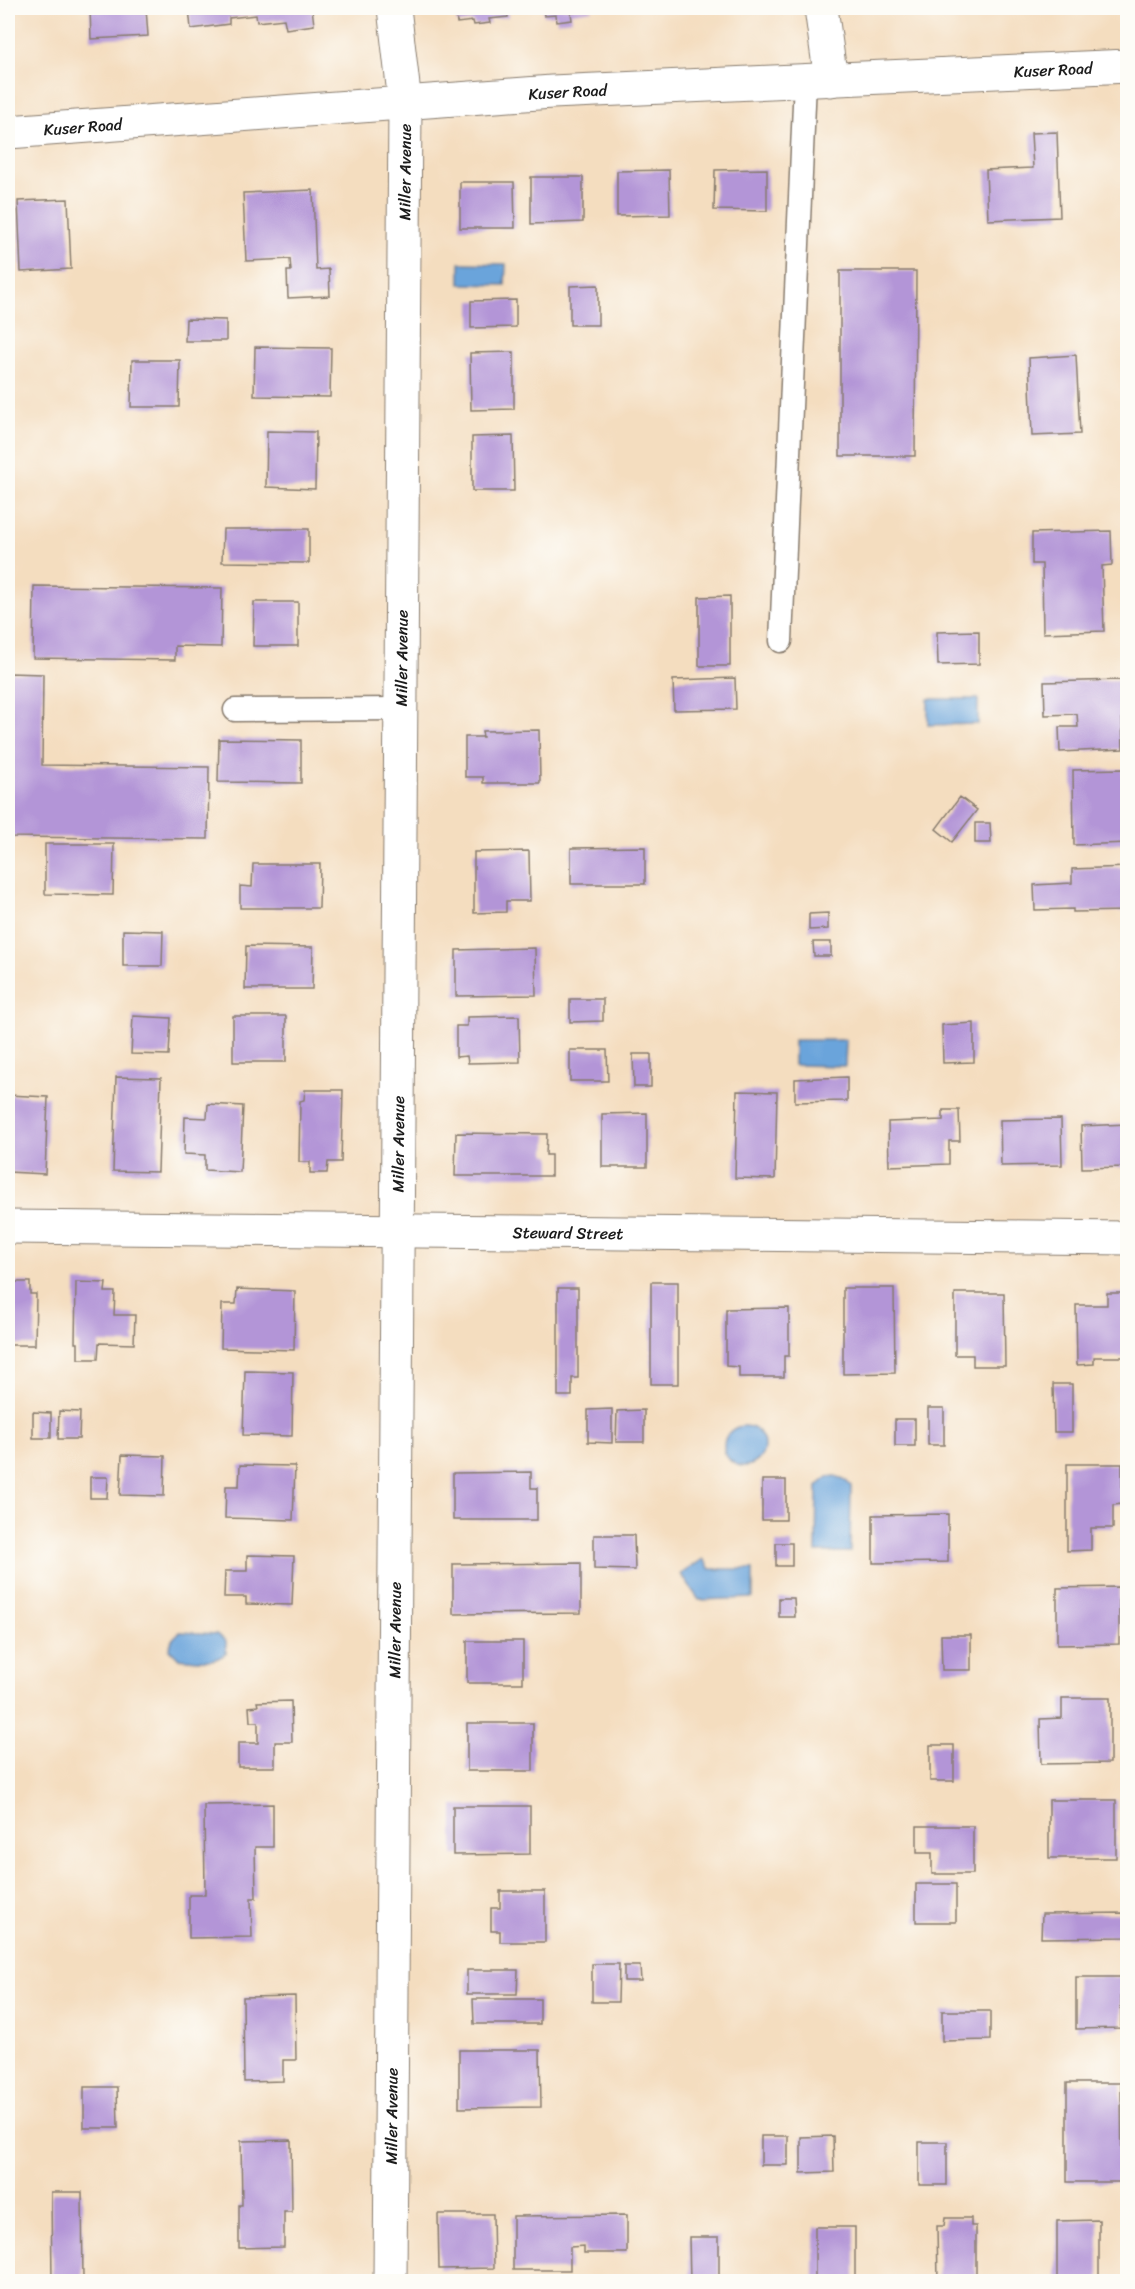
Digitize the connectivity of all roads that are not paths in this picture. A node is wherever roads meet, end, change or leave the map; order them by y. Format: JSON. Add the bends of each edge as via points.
{"nodes":[{"id":1,"x":394,"y":8,"type":"edge"},
{"id":2,"x":821,"y":8,"type":"edge"},
{"id":3,"x":1128,"y":66,"type":"edge"},
{"id":4,"x":818,"y":80,"type":"junction"},
{"id":5,"x":405,"y":103,"type":"junction"},
{"id":6,"x":8,"y":132,"type":"edge"},
{"id":7,"x":781,"y":641,"type":"dead end"},
{"id":8,"x":401,"y":709,"type":"junction"},
{"id":9,"x":235,"y":710,"type":"dead end"},
{"id":10,"x":8,"y":1227,"type":"edge"},
{"id":11,"x":397,"y":1231,"type":"junction"},
{"id":12,"x":1128,"y":1238,"type":"edge"},
{"id":13,"x":390,"y":2282,"type":"edge"}],
"edges":[{"from":1,"to":5,"type":"street","name":"Miller Avenue"},
{"from":2,"to":4,"type":"street"},
{"from":3,"to":4,"type":"street","name":"Kuser Road"},
{"from":4,"to":5,"type":"street","name":"Kuser Road"},
{"from":4,"to":7,"type":"lane"},
{"from":5,"to":6,"type":"street","name":"Kuser Road"},
{"from":5,"to":8,"type":"street","name":"Miller Avenue"},
{"from":8,"to":9,"type":"lane"},
{"from":8,"to":11,"type":"street","name":"Miller Avenue"},
{"from":10,"to":11,"type":"street","name":"Steward Street"},
{"from":11,"to":12,"type":"street","name":"Steward Street"},
{"from":11,"to":13,"type":"street","name":"Miller Avenue"}]}
